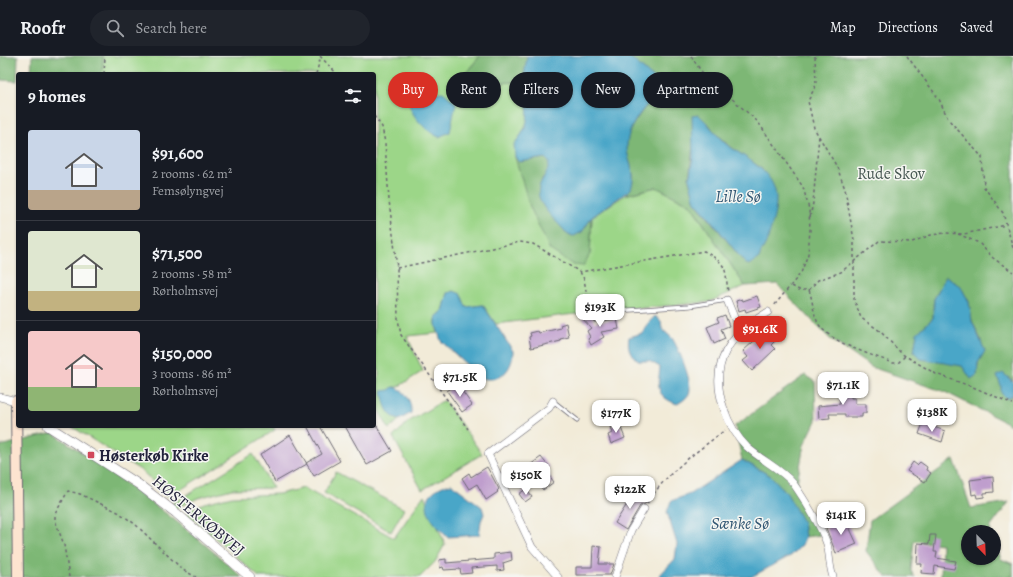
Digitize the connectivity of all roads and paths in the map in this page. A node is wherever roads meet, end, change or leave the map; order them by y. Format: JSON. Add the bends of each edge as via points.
{"nodes":[{"id":1,"x":105,"y":56,"type":"edge"},
{"id":2,"x":320,"y":56,"type":"edge"},
{"id":3,"x":691,"y":56,"type":"edge"},
{"id":4,"x":815,"y":56,"type":"edge"},
{"id":5,"x":907,"y":56,"type":"edge"},
{"id":6,"x":104,"y":72,"type":"edge"},
{"id":7,"x":316,"y":72,"type":"edge"},
{"id":8,"x":335,"y":72,"type":"edge"},
{"id":9,"x":376,"y":119,"type":"edge"},
{"id":10,"x":819,"y":136,"type":"junction"},
{"id":11,"x":810,"y":219,"type":"junction"},
{"id":12,"x":1006,"y":225,"type":"junction"},
{"id":13,"x":956,"y":233,"type":"junction"},
{"id":14,"x":1013,"y":248,"type":"edge"},
{"id":15,"x":854,"y":260,"type":"junction"},
{"id":16,"x":397,"y":268,"type":"junction"},
{"id":17,"x":580,"y":272,"type":"junction"},
{"id":18,"x":1013,"y":272,"type":"edge"},
{"id":19,"x":792,"y":286,"type":"junction"},
{"id":20,"x":809,"y":290,"type":"junction"},
{"id":21,"x":727,"y":300,"type":"junction"},
{"id":22,"x":615,"y":311,"type":"joint"},
{"id":23,"x":768,"y":312,"type":"joint"},
{"id":24,"x":740,"y":332,"type":"junction"},
{"id":25,"x":905,"y":356,"type":"junction"},
{"id":26,"x":485,"y":377,"type":"dead end"},
{"id":27,"x":483,"y":382,"type":"dead end"},
{"id":28,"x":0,"y":397,"type":"edge"},
{"id":29,"x":16,"y":401,"type":"edge"},
{"id":30,"x":553,"y":401,"type":"joint"},
{"id":31,"x":1013,"y":404,"type":"edge"},
{"id":32,"x":577,"y":420,"type":"dead end"},
{"id":33,"x":730,"y":426,"type":"junction"},
{"id":34,"x":17,"y":428,"type":"edge"},
{"id":35,"x":51,"y":428,"type":"edge"},
{"id":36,"x":468,"y":429,"type":"dead end"},
{"id":37,"x":644,"y":509,"type":"joint"},
{"id":38,"x":18,"y":577,"type":"edge"},
{"id":39,"x":69,"y":577,"type":"edge"},
{"id":40,"x":196,"y":577,"type":"edge"},
{"id":41,"x":250,"y":577,"type":"edge"},
{"id":42,"x":558,"y":577,"type":"edge"},
{"id":43,"x":615,"y":577,"type":"edge"},
{"id":44,"x":833,"y":577,"type":"edge"}],
"edges":[{"from":1,"to":6,"type":"path"},
{"from":2,"to":7,"type":"path"},
{"from":2,"to":8,"type":"path"},
{"from":3,"to":11,"type":"path","via":[[701,71],[758,122],[803,187]]},
{"from":4,"to":10,"type":"path","via":[[816,85],[808,101],[814,128]]},
{"from":5,"to":12,"type":"path","via":[[939,99],[948,119],[982,158],[984,187],[1003,214]]},
{"from":9,"to":16,"type":"path","via":[[382,127],[385,143]]},
{"from":10,"to":11,"type":"path"},
{"from":10,"to":15,"type":"path","via":[[837,167],[844,189],[854,240]]},
{"from":11,"to":19,"type":"path","via":[[808,254],[802,273]]},
{"from":12,"to":13,"type":"path","via":[[964,234]]},
{"from":12,"to":14,"type":"path"},
{"from":13,"to":15,"type":"path","via":[[931,235],[912,242],[879,241]]},
{"from":13,"to":18,"type":"path","via":[[979,243],[993,258]]},
{"from":15,"to":20,"type":"path","via":[[841,272],[818,280]]},
{"from":15,"to":25,"type":"path","via":[[854,299],[861,318],[880,330]]},
{"from":16,"to":17,"type":"path","via":[[520,242],[533,244]]},
{"from":16,"to":36,"type":"path","via":[[398,319],[401,335]]},
{"from":17,"to":21,"type":"path","via":[[704,251],[720,260],[725,268],[729,298]]},
{"from":17,"to":22,"type":"path","via":[[584,279],[589,308],[600,312]]},
{"from":19,"to":20,"type":"path","via":[[799,290]]},
{"from":19,"to":23,"type":"path"},
{"from":20,"to":25,"type":"path","via":[[818,324],[827,333],[848,346],[893,363],[898,363]]},
{"from":21,"to":22,"type":"lane","via":[[689,306]]},
{"from":21,"to":24,"type":"street"},
{"from":23,"to":24,"type":"street"},
{"from":24,"to":33,"type":"street","via":[[726,351],[719,369],[718,385]]},
{"from":25,"to":31,"type":"path","via":[[936,374]]},
{"from":26,"to":27,"type":"path"},
{"from":28,"to":29,"type":"street"},
{"from":30,"to":32,"type":"lane"},
{"from":30,"to":42,"type":"street","via":[[549,408],[488,454],[532,547]]},
{"from":33,"to":37,"type":"path","via":[[681,464],[657,487]]},
{"from":33,"to":44,"type":"street","via":[[748,447],[792,482],[824,535]]},
{"from":34,"to":38,"type":"main road"},
{"from":35,"to":41,"type":"street","name":"HØSTERKØBVEJ","via":[[144,488],[176,512]]},
{"from":37,"to":43,"type":"street","via":[[631,530]]},
{"from":39,"to":40,"type":"path","via":[[64,545],[55,520],[55,514],[68,491],[118,512],[135,524],[183,570]]}]}
